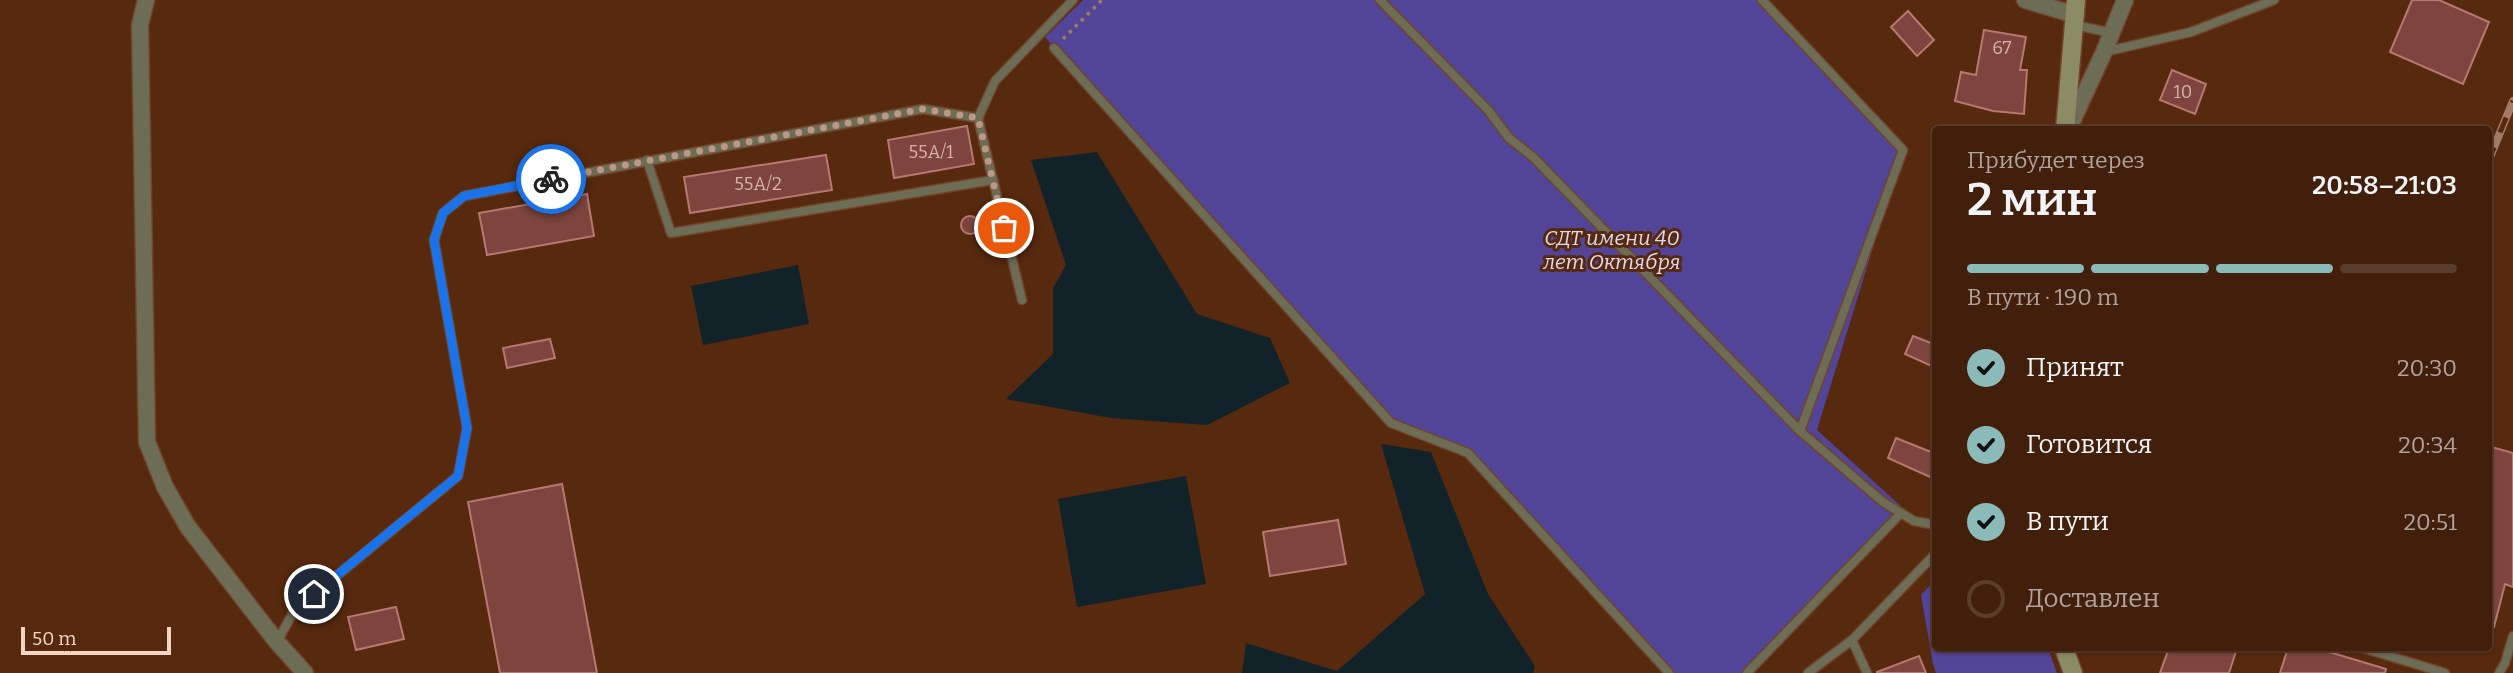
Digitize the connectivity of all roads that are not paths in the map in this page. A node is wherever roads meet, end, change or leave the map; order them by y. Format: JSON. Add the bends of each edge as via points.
{"nodes":[{"id":1,"x":146,"y":0,"type":"edge"},
{"id":2,"x":1073,"y":0,"type":"edge"},
{"id":3,"x":1380,"y":0,"type":"edge"},
{"id":4,"x":1762,"y":0,"type":"edge"},
{"id":5,"x":2025,"y":0,"type":"edge"},
{"id":6,"x":2125,"y":0,"type":"edge"},
{"id":7,"x":2274,"y":0,"type":"edge"},
{"id":8,"x":2076,"y":13,"type":"edge"},
{"id":9,"x":2112,"y":33,"type":"junction"},
{"id":10,"x":1054,"y":48,"type":"road end"},
{"id":11,"x":2104,"y":52,"type":"junction"},
{"id":12,"x":978,"y":118,"type":"junction"},
{"id":13,"x":2066,"y":126,"type":"edge"},
{"id":14,"x":2068,"y":126,"type":"edge"},
{"id":15,"x":647,"y":160,"type":"junction"},
{"id":16,"x":993,"y":180,"type":"junction"},
{"id":17,"x":1022,"y":300,"type":"dead end"},
{"id":18,"x":1800,"y":431,"type":"junction"},
{"id":19,"x":1901,"y":513,"type":"junction"},
{"id":20,"x":1932,"y":524,"type":"edge"},
{"id":21,"x":1932,"y":557,"type":"edge"},
{"id":22,"x":2513,"y":636,"type":"edge"},
{"id":23,"x":1852,"y":640,"type":"junction"},
{"id":24,"x":277,"y":642,"type":"junction"},
{"id":25,"x":2065,"y":651,"type":"edge"},
{"id":26,"x":2373,"y":651,"type":"edge"},
{"id":27,"x":305,"y":673,"type":"edge"},
{"id":28,"x":1669,"y":673,"type":"edge"},
{"id":29,"x":1747,"y":673,"type":"edge"},
{"id":30,"x":1808,"y":673,"type":"edge"},
{"id":31,"x":1867,"y":673,"type":"edge"},
{"id":32,"x":2073,"y":673,"type":"edge"},
{"id":33,"x":2445,"y":673,"type":"edge"},
{"id":34,"x":2499,"y":673,"type":"edge"}],
"edges":[{"from":1,"to":24,"type":"street","via":[[141,25],[147,442],[188,527]]},
{"from":2,"to":12,"type":"lane","via":[[995,81]]},
{"from":3,"to":18,"type":"lane","via":[[1488,110],[1509,138]]},
{"from":4,"to":18,"type":"lane","via":[[1903,150]]},
{"from":5,"to":8,"type":"street"},
{"from":6,"to":9,"type":"street"},
{"from":7,"to":11,"type":"lane","via":[[2191,32]]},
{"from":8,"to":9,"type":"lane"},
{"from":8,"to":13,"type":"main road"},
{"from":9,"to":11,"type":"street"},
{"from":10,"to":28,"type":"lane","via":[[1391,423],[1468,453]]},
{"from":11,"to":14,"type":"street"},
{"from":12,"to":15,"type":"lane","via":[[923,109]]},
{"from":12,"to":16,"type":"lane"},
{"from":15,"to":16,"type":"lane","via":[[671,233]]},
{"from":15,"to":24,"type":"lane","via":[[464,196],[443,213],[434,240],[467,428],[458,476],[294,611]]},
{"from":16,"to":17,"type":"lane"},
{"from":18,"to":19,"type":"lane"},
{"from":19,"to":20,"type":"lane"},
{"from":19,"to":29,"type":"lane"},
{"from":21,"to":23,"type":"lane"},
{"from":22,"to":34,"type":"lane"},
{"from":23,"to":30,"type":"lane"},
{"from":23,"to":31,"type":"lane"},
{"from":24,"to":27,"type":"street"},
{"from":25,"to":32,"type":"main road"},
{"from":26,"to":33,"type":"lane"}]}
